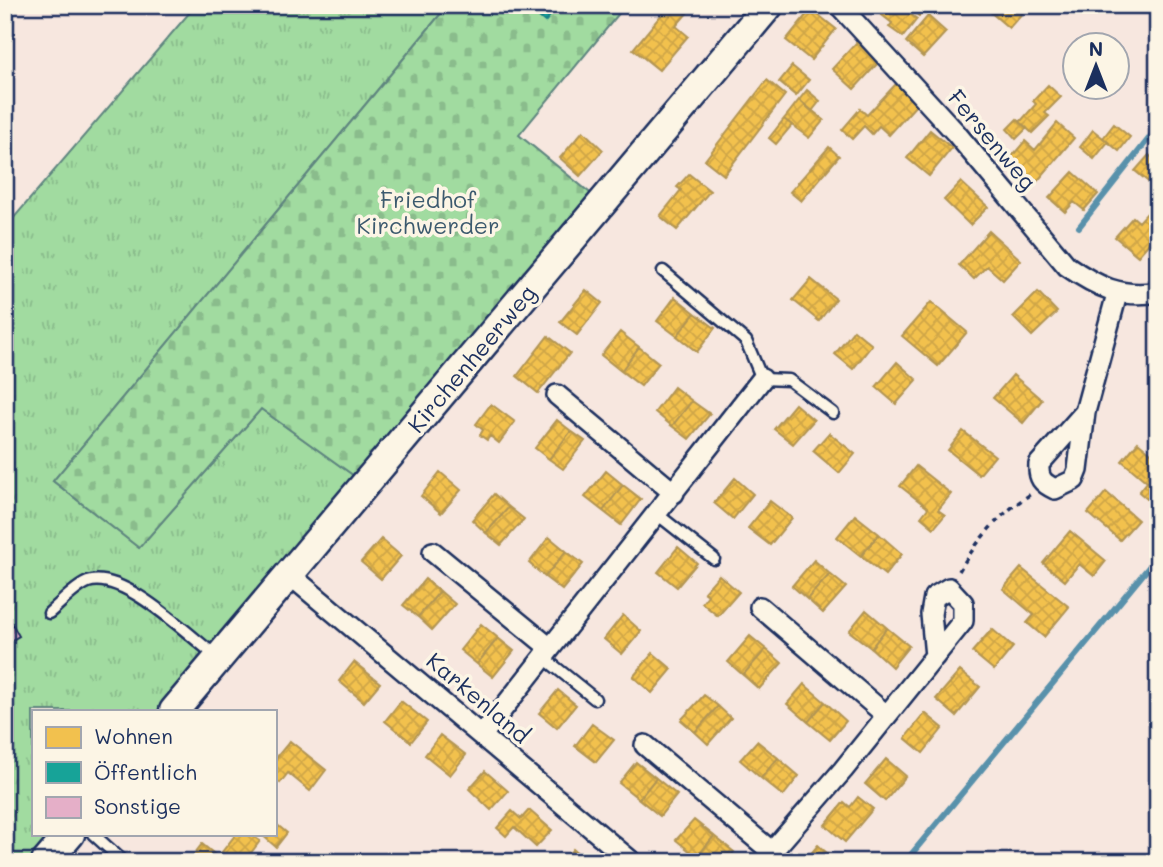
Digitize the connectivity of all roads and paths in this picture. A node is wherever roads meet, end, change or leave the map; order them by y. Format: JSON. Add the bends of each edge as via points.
{"nodes":[{"id":1,"x":769,"y":5,"type":"edge"},
{"id":2,"x":839,"y":5,"type":"edge"},
{"id":3,"x":663,"y":271,"type":"dead end"},
{"id":4,"x":1158,"y":292,"type":"edge"},
{"id":5,"x":1116,"y":294,"type":"junction"},
{"id":6,"x":762,"y":379,"type":"junction"},
{"id":7,"x":556,"y":395,"type":"dead end"},
{"id":8,"x":1085,"y":412,"type":"junction"},
{"id":9,"x":833,"y":413,"type":"dead end"},
{"id":10,"x":1043,"y":483,"type":"junction"},
{"id":11,"x":674,"y":493,"type":"junction"},
{"id":12,"x":657,"y":514,"type":"junction"},
{"id":13,"x":433,"y":552,"type":"dead end"},
{"id":14,"x":714,"y":559,"type":"dead end"},
{"id":15,"x":290,"y":575,"type":"junction"},
{"id":16,"x":949,"y":588,"type":"junction"},
{"id":17,"x":760,"y":607,"type":"dead end"},
{"id":18,"x":49,"y":613,"type":"dead end"},
{"id":19,"x":547,"y":652,"type":"junction"},
{"id":20,"x":936,"y":656,"type":"junction"},
{"id":21,"x":219,"y":659,"type":"junction"},
{"id":22,"x":595,"y":699,"type":"dead end"},
{"id":23,"x":175,"y":710,"type":"edge"},
{"id":24,"x":886,"y":715,"type":"junction"},
{"id":25,"x":483,"y":734,"type":"junction"},
{"id":26,"x":645,"y":745,"type":"dead end"},
{"id":27,"x":68,"y":836,"type":"edge"},
{"id":28,"x":95,"y":836,"type":"edge"},
{"id":29,"x":767,"y":857,"type":"edge"},
{"id":30,"x":46,"y":862,"type":"edge"},
{"id":31,"x":124,"y":862,"type":"edge"},
{"id":32,"x":632,"y":862,"type":"edge"}],
"edges":[{"from":1,"to":15,"type":"main road","name":"Kirchenheerweg"},
{"from":2,"to":5,"type":"street","name":"Fersenweg","via":[[955,132],[1047,246],[1090,282]]},
{"from":3,"to":6,"type":"lane","via":[[746,341]]},
{"from":4,"to":5,"type":"street"},
{"from":5,"to":8,"type":"street"},
{"from":6,"to":9,"type":"lane","via":[[789,380]]},
{"from":6,"to":11,"type":"street"},
{"from":7,"to":11,"type":"street"},
{"from":8,"to":10,"type":"street","via":[[1039,464]]},
{"from":8,"to":10,"type":"street","via":[[1074,480],[1055,489]]},
{"from":10,"to":16,"type":"path","via":[[981,535]]},
{"from":11,"to":12,"type":"street"},
{"from":12,"to":14,"type":"lane"},
{"from":12,"to":19,"type":"street"},
{"from":13,"to":19,"type":"street"},
{"from":15,"to":21,"type":"main road","name":"Kirchenheerweg"},
{"from":15,"to":25,"type":"street","name":"Karkenland"},
{"from":16,"to":20,"type":"street","via":[[934,597],[931,614]]},
{"from":16,"to":20,"type":"street","via":[[963,603],[963,621]]},
{"from":17,"to":24,"type":"street"},
{"from":18,"to":21,"type":"lane","via":[[87,583],[109,581],[130,590]]},
{"from":19,"to":22,"type":"lane"},
{"from":19,"to":25,"type":"street"},
{"from":20,"to":24,"type":"street"},
{"from":21,"to":23,"type":"main road","name":"Kirchenheerweg"},
{"from":24,"to":29,"type":"street"},
{"from":25,"to":32,"type":"street","name":"Karkenland"},
{"from":26,"to":29,"type":"street"},
{"from":27,"to":30,"type":"main road"},
{"from":28,"to":31,"type":"lane"}]}
